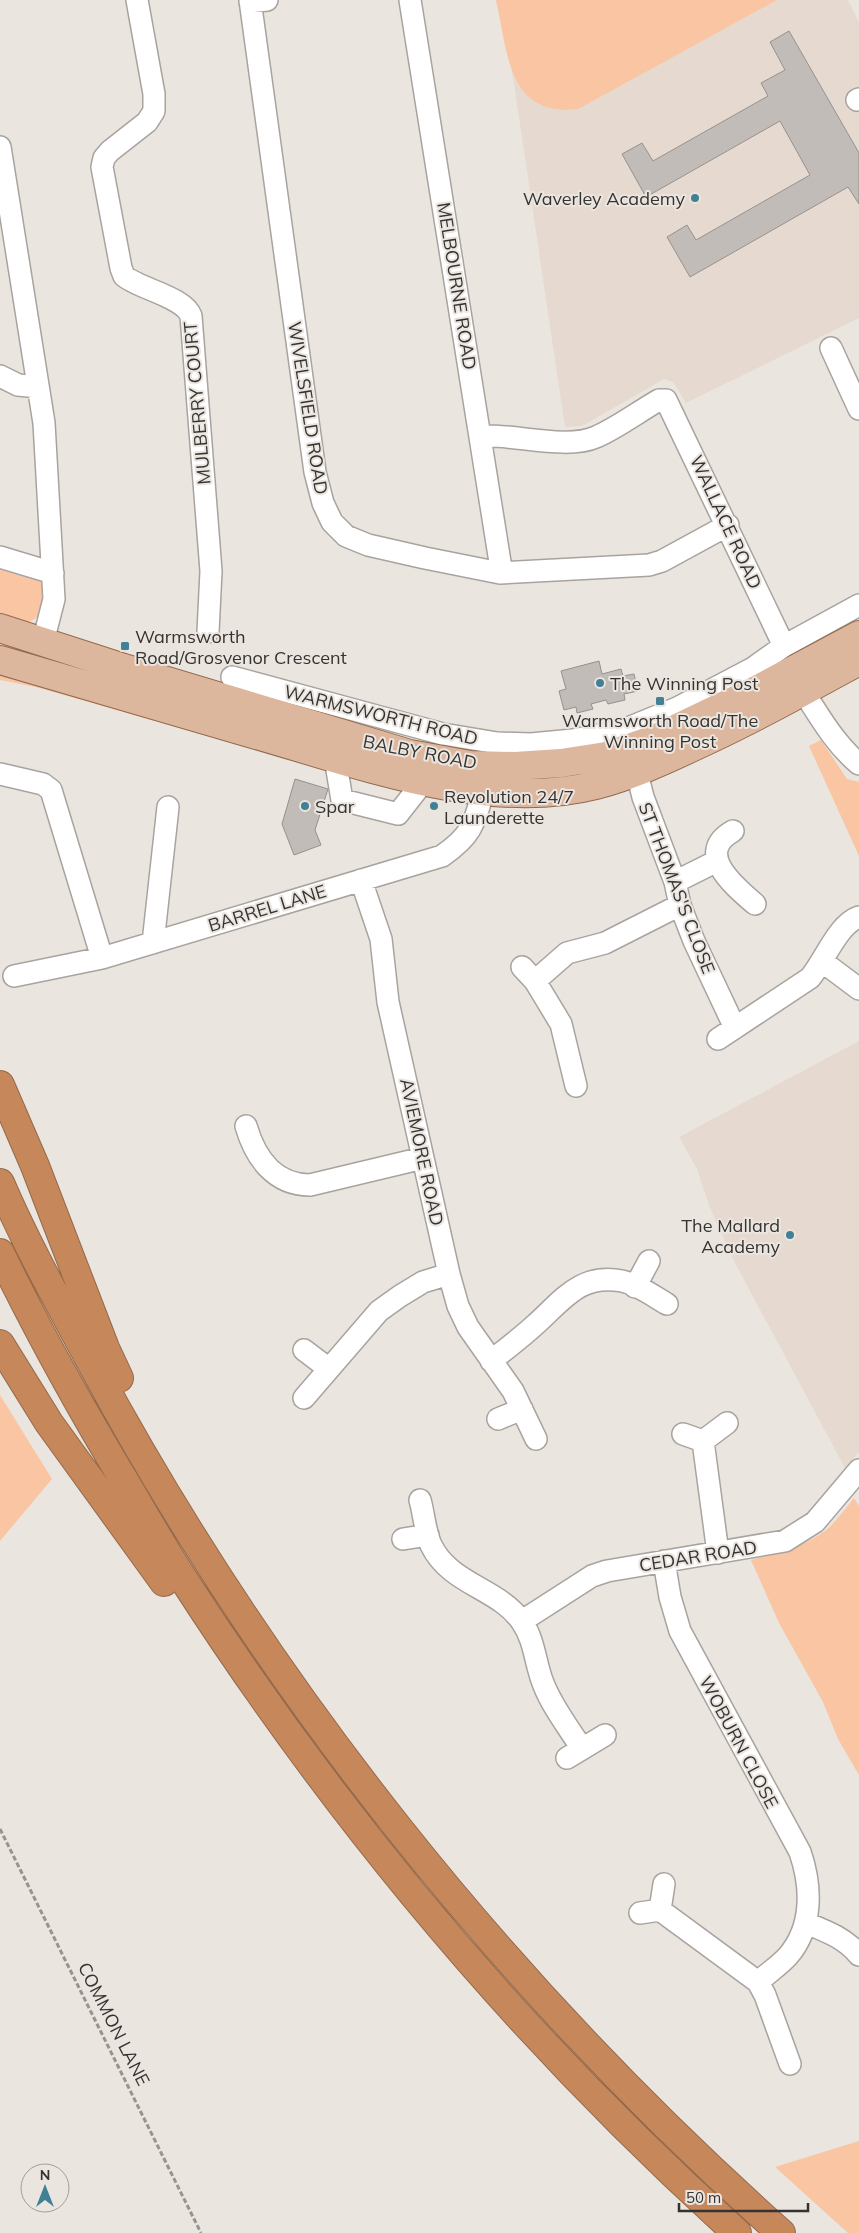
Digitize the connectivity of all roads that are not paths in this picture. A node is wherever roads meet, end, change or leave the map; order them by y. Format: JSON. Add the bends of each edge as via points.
{"nodes":[{"id":1,"x":137,"y":0,"type":"edge"},
{"id":2,"x":410,"y":0,"type":"edge"},
{"id":3,"x":256,"y":1,"type":"edge"},
{"id":4,"x":0,"y":147,"type":"edge"},
{"id":5,"x":6,"y":219,"type":"edge"},
{"id":6,"x":831,"y":348,"type":"dead end"},
{"id":7,"x":0,"y":376,"type":"edge"},
{"id":8,"x":38,"y":387,"type":"junction"},
{"id":9,"x":859,"y":409,"type":"edge"},
{"id":10,"x":481,"y":436,"type":"junction"},
{"id":11,"x":728,"y":525,"type":"junction"},
{"id":12,"x":0,"y":557,"type":"edge"},
{"id":13,"x":53,"y":573,"type":"junction"},
{"id":14,"x":500,"y":573,"type":"junction"},
{"id":15,"x":859,"y":605,"type":"edge"},
{"id":16,"x":0,"y":628,"type":"edge"},
{"id":17,"x":208,"y":632,"type":"dead end"},
{"id":18,"x":859,"y":635,"type":"edge"},
{"id":19,"x":43,"y":642,"type":"junction"},
{"id":20,"x":784,"y":646,"type":"junction"},
{"id":21,"x":0,"y":660,"type":"edge"},
{"id":22,"x":859,"y":662,"type":"edge"},
{"id":23,"x":232,"y":677,"type":"dead end"},
{"id":24,"x":803,"y":691,"type":"junction"},
{"id":25,"x":335,"y":758,"type":"junction"},
{"id":26,"x":859,"y":764,"type":"edge"},
{"id":27,"x":637,"y":773,"type":"junction"},
{"id":28,"x":0,"y":774,"type":"edge"},
{"id":29,"x":423,"y":782,"type":"junction"},
{"id":30,"x":483,"y":792,"type":"junction"},
{"id":31,"x":168,"y":807,"type":"dead end"},
{"id":32,"x":733,"y":831,"type":"dead end"},
{"id":33,"x":717,"y":861,"type":"junction"},
{"id":34,"x":360,"y":880,"type":"junction"},
{"id":35,"x":676,"y":882,"type":"junction"},
{"id":36,"x":755,"y":904,"type":"dead end"},
{"id":37,"x":680,"y":905,"type":"junction"},
{"id":38,"x":859,"y":917,"type":"edge"},
{"id":39,"x":153,"y":942,"type":"junction"},
{"id":40,"x":102,"y":958,"type":"junction"},
{"id":41,"x":823,"y":962,"type":"junction"},
{"id":42,"x":14,"y":976,"type":"dead end"},
{"id":43,"x":859,"y":989,"type":"edge"},
{"id":44,"x":0,"y":1085,"type":"edge"},
{"id":45,"x":576,"y":1086,"type":"dead end"},
{"id":46,"x":246,"y":1126,"type":"dead end"},
{"id":47,"x":423,"y":1158,"type":"junction"},
{"id":48,"x":0,"y":1183,"type":"edge"},
{"id":49,"x":0,"y":1253,"type":"edge"},
{"id":50,"x":649,"y":1261,"type":"dead end"},
{"id":51,"x":449,"y":1274,"type":"junction"},
{"id":52,"x":635,"y":1287,"type":"junction"},
{"id":53,"x":667,"y":1304,"type":"dead end"},
{"id":54,"x":0,"y":1344,"type":"edge"},
{"id":55,"x":304,"y":1350,"type":"dead end"},
{"id":56,"x":491,"y":1360,"type":"junction"},
{"id":57,"x":329,"y":1369,"type":"junction"},
{"id":58,"x":304,"y":1398,"type":"dead end"},
{"id":59,"x":522,"y":1409,"type":"junction"},
{"id":60,"x":498,"y":1419,"type":"dead end"},
{"id":61,"x":727,"y":1423,"type":"dead end"},
{"id":62,"x":683,"y":1434,"type":"dead end"},
{"id":63,"x":536,"y":1439,"type":"dead end"},
{"id":64,"x":703,"y":1441,"type":"junction"},
{"id":65,"x":859,"y":1470,"type":"edge"},
{"id":66,"x":420,"y":1500,"type":"dead end"},
{"id":67,"x":428,"y":1534,"type":"junction"},
{"id":68,"x":403,"y":1539,"type":"dead end"},
{"id":69,"x":718,"y":1553,"type":"junction"},
{"id":70,"x":664,"y":1561,"type":"junction"},
{"id":71,"x":522,"y":1621,"type":"junction"},
{"id":72,"x":299,"y":1694,"type":"junction"},
{"id":73,"x":281,"y":1723,"type":"junction"},
{"id":74,"x":605,"y":1734,"type":"dead end"},
{"id":75,"x":664,"y":1884,"type":"dead end"},
{"id":76,"x":806,"y":1923,"type":"junction"},
{"id":77,"x":859,"y":1955,"type":"edge"},
{"id":78,"x":758,"y":1982,"type":"junction"},
{"id":79,"x":790,"y":2064,"type":"dead end"},
{"id":80,"x":737,"y":2233,"type":"edge"},
{"id":81,"x":781,"y":2233,"type":"edge"}],
"edges":[{"from":1,"to":17,"type":"street","name":"MULBERRY COURT","via":[[154,94],[154,111],[147,122],[110,151],[102,167],[124,276],[180,303],[189,309],[191,316],[211,571]]},
{"from":2,"to":10,"type":"street","name":"MELBOURNE ROAD"},
{"from":3,"to":14,"type":"street","name":"WIVELSFIELD ROAD","via":[[315,472],[323,503],[332,522],[346,536],[425,558]]},
{"from":4,"to":5,"type":"street"},
{"from":5,"to":8,"type":"street"},
{"from":6,"to":9,"type":"street"},
{"from":7,"to":8,"type":"street","via":[[18,385]]},
{"from":8,"to":13,"type":"street","via":[[44,423]]},
{"from":10,"to":11,"type":"street","name":"WALLACE ROAD","via":[[579,442],[595,438],[659,400],[666,400]]},
{"from":10,"to":14,"type":"street","name":"MELBOURNE ROAD"},
{"from":11,"to":14,"type":"street","name":"WIVELSFIELD ROAD","via":[[649,565]]},
{"from":11,"to":20,"type":"street","name":"WALLACE ROAD"},
{"from":12,"to":13,"type":"street"},
{"from":13,"to":19,"type":"street","via":[[54,599]]},
{"from":15,"to":20,"type":"street","name":"WARMSWORTH ROAD"},
{"from":16,"to":19,"type":"main road","name":"BALBY ROAD"},
{"from":18,"to":19,"type":"main road","name":"BALBY ROAD","via":[[652,740],[606,756],[516,766],[470,765],[410,754]]},
{"from":20,"to":23,"type":"street","name":"WARMSWORTH ROAD","via":[[753,668],[647,721],[623,730],[573,740],[531,744],[497,743],[443,734]]},
{"from":21,"to":25,"type":"main road","name":"BALBY ROAD"},
{"from":22,"to":24,"type":"main road","name":"BALBY ROAD"},
{"from":24,"to":26,"type":"street","via":[[829,732]]},
{"from":24,"to":27,"type":"main road","name":"BALBY ROAD","via":[[734,728]]},
{"from":25,"to":29,"type":"main road","name":"BALBY ROAD"},
{"from":25,"to":29,"type":"street","via":[[342,800],[398,814]]},
{"from":27,"to":30,"type":"main road","name":"BALBY ROAD","via":[[594,786],[561,791]]},
{"from":27,"to":35,"type":"street","name":"ST THOMAS'S CLOSE"},
{"from":28,"to":40,"type":"street","via":[[43,784],[51,790]]},
{"from":29,"to":30,"type":"main road","name":"BALBY ROAD"},
{"from":30,"to":34,"type":"street","name":"BARREL LANE","via":[[471,830],[458,845],[442,856]]},
{"from":31,"to":39,"type":"street"},
{"from":32,"to":33,"type":"street","via":[[718,843]]},
{"from":33,"to":35,"type":"street"},
{"from":33,"to":36,"type":"street","via":[[734,886]]},
{"from":34,"to":39,"type":"street","name":"BARREL LANE"},
{"from":34,"to":47,"type":"street","name":"AVIEMORE ROAD","via":[[381,939],[388,1002]]},
{"from":35,"to":37,"type":"street","name":"ST THOMAS'S CLOSE"},
{"from":37,"to":41,"type":"street","name":"ST THOMAS'S CLOSE","via":[[726,1033],[798,988]]},
{"from":37,"to":45,"type":"street","via":[[604,943],[567,952],[528,974],[561,1024]]},
{"from":38,"to":41,"type":"street","name":"ST THOMAS'S CLOSE","via":[[846,924]]},
{"from":39,"to":40,"type":"street","name":"BARREL LANE"},
{"from":40,"to":42,"type":"street","name":"BARREL LANE"},
{"from":41,"to":43,"type":"street"},
{"from":44,"to":72,"type":"highway","via":[[105,1348],[138,1420],[183,1502]]},
{"from":46,"to":47,"type":"street","via":[[253,1146],[268,1168],[279,1178],[298,1185],[310,1185]]},
{"from":47,"to":51,"type":"street","name":"AVIEMORE ROAD"},
{"from":48,"to":72,"type":"highway","via":[[125,1424],[204,1555]]},
{"from":49,"to":73,"type":"highway","via":[[45,1342],[170,1559]]},
{"from":50,"to":52,"type":"street"},
{"from":51,"to":56,"type":"street","name":"AVIEMORE ROAD","via":[[468,1327]]},
{"from":51,"to":57,"type":"street","via":[[423,1282],[380,1311]]},
{"from":52,"to":53,"type":"street"},
{"from":52,"to":56,"type":"street","via":[[623,1281],[596,1281],[569,1292],[528,1332]]},
{"from":54,"to":73,"type":"highway","via":[[49,1423],[148,1556],[179,1604]]},
{"from":55,"to":57,"type":"street"},
{"from":56,"to":59,"type":"street","name":"AVIEMORE ROAD"},
{"from":57,"to":58,"type":"street"},
{"from":59,"to":60,"type":"street"},
{"from":59,"to":63,"type":"street","name":"AVIEMORE ROAD"},
{"from":61,"to":64,"type":"street"},
{"from":62,"to":64,"type":"street"},
{"from":64,"to":69,"type":"street"},
{"from":65,"to":69,"type":"street","name":"CEDAR ROAD","via":[[815,1522],[785,1541]]},
{"from":66,"to":67,"type":"street"},
{"from":67,"to":68,"type":"street"},
{"from":67,"to":71,"type":"street","via":[[445,1566],[507,1604]]},
{"from":69,"to":70,"type":"street","name":"CEDAR ROAD"},
{"from":70,"to":71,"type":"street","name":"CEDAR ROAD","via":[[592,1576]]},
{"from":70,"to":76,"type":"street","name":"WOBURN CLOSE","via":[[680,1631],[800,1852],[807,1872]]},
{"from":71,"to":74,"type":"street","via":[[530,1635],[542,1682],[575,1753]]},
{"from":72,"to":81,"type":"highway","via":[[400,1832],[552,2008],[665,2124]]},
{"from":73,"to":80,"type":"highway","via":[[380,1853],[530,2028],[638,2140]]},
{"from":75,"to":78,"type":"street","via":[[650,1912]]},
{"from":76,"to":77,"type":"street","via":[[850,1944]]},
{"from":76,"to":78,"type":"street","name":"WOBURN CLOSE","via":[[787,1957]]},
{"from":78,"to":79,"type":"street"}]}
